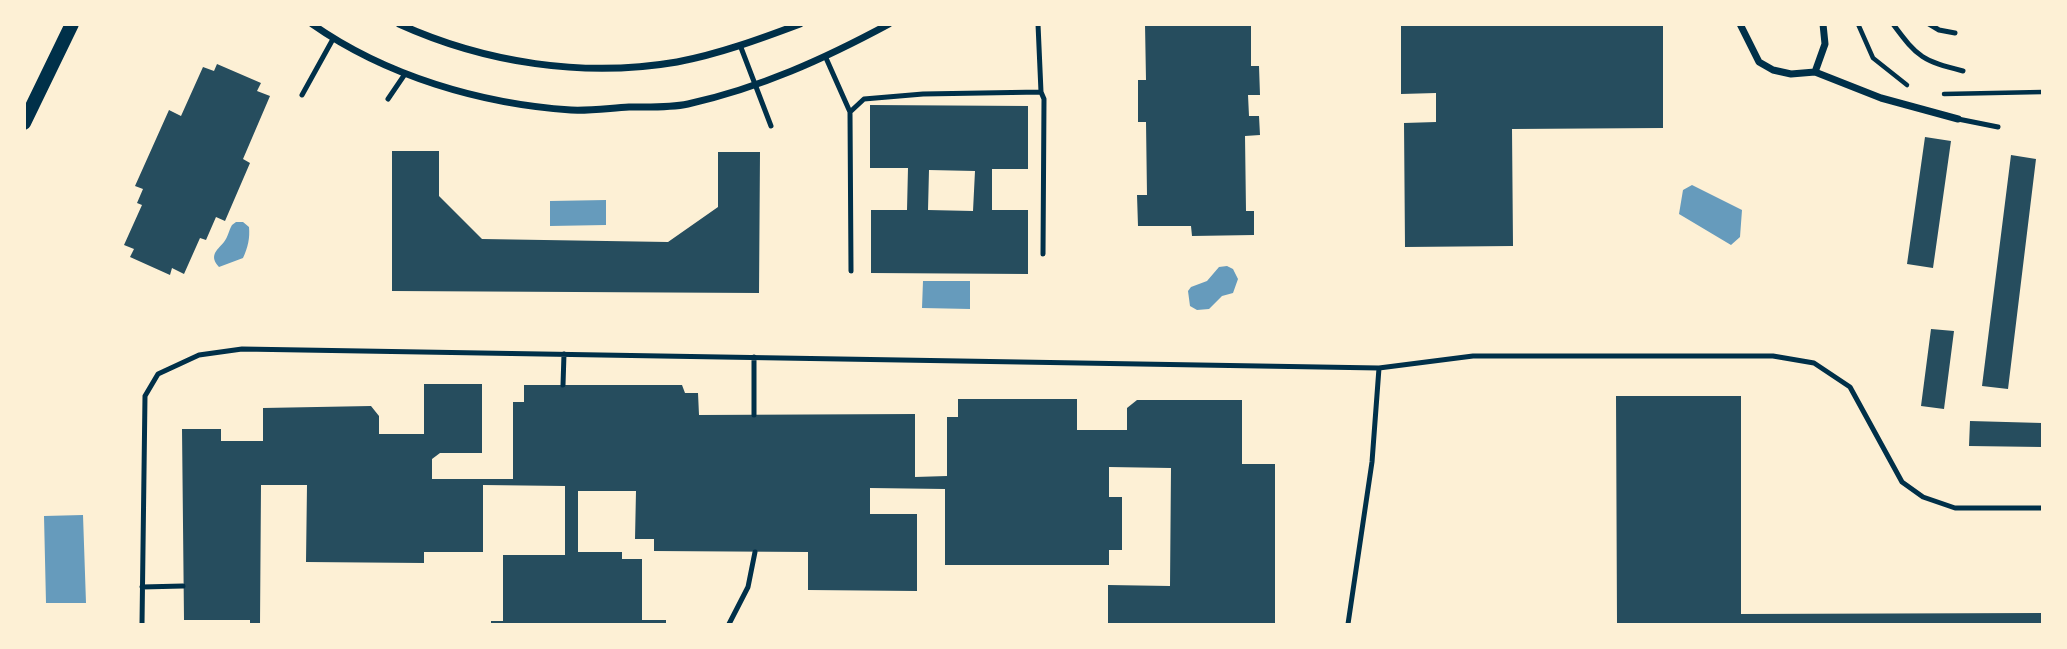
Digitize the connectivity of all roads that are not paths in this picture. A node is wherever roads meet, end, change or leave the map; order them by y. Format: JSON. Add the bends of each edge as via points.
{"nodes":[{"id":1,"x":72,"y":24,"type":"edge"},
{"id":2,"x":312,"y":24,"type":"edge"},
{"id":3,"x":399,"y":24,"type":"edge"},
{"id":4,"x":800,"y":24,"type":"edge"},
{"id":5,"x":889,"y":24,"type":"edge"},
{"id":6,"x":1038,"y":24,"type":"edge"},
{"id":7,"x":1740,"y":24,"type":"edge"},
{"id":8,"x":1823,"y":24,"type":"edge"},
{"id":9,"x":1893,"y":24,"type":"edge"},
{"id":10,"x":1929,"y":24,"type":"edge"},
{"id":11,"x":1955,"y":33,"type":"dead end"},
{"id":12,"x":333,"y":39,"type":"junction"},
{"id":13,"x":740,"y":46,"type":"junction"},
{"id":14,"x":826,"y":58,"type":"junction"},
{"id":15,"x":1964,"y":71,"type":"dead end"},
{"id":16,"x":1815,"y":72,"type":"junction"},
{"id":17,"x":405,"y":74,"type":"junction"},
{"id":18,"x":757,"y":86,"type":"junction"},
{"id":19,"x":1041,"y":92,"type":"junction"},
{"id":20,"x":302,"y":96,"type":"dead end"},
{"id":21,"x":388,"y":99,"type":"dead end"},
{"id":22,"x":850,"y":112,"type":"junction"},
{"id":23,"x":1958,"y":119,"type":"joint"},
{"id":24,"x":24,"y":123,"type":"edge"},
{"id":25,"x":771,"y":126,"type":"dead end"},
{"id":26,"x":1998,"y":127,"type":"dead end"},
{"id":27,"x":1043,"y":254,"type":"dead end"},
{"id":28,"x":851,"y":271,"type":"dead end"},
{"id":29,"x":564,"y":354,"type":"junction"},
{"id":30,"x":754,"y":357,"type":"junction"},
{"id":31,"x":1379,"y":368,"type":"junction"},
{"id":32,"x":563,"y":385,"type":"dead end"},
{"id":33,"x":754,"y":415,"type":"dead end"},
{"id":34,"x":2042,"y":508,"type":"edge"},
{"id":35,"x":755,"y":552,"type":"dead end"},
{"id":36,"x":183,"y":586,"type":"dead end"},
{"id":37,"x":142,"y":587,"type":"junction"},
{"id":38,"x":142,"y":625,"type":"edge"},
{"id":39,"x":729,"y":625,"type":"edge"},
{"id":40,"x":1348,"y":625,"type":"edge"}],
"edges":[{"from":1,"to":24,"type":"main road"},
{"from":2,"to":12,"type":"street"},
{"from":3,"to":13,"type":"street","via":[[491,56],[554,66],[622,68],[678,62]]},
{"from":4,"to":13,"type":"street"},
{"from":5,"to":14,"type":"street"},
{"from":6,"to":19,"type":"lane"},
{"from":7,"to":16,"type":"street","via":[[1759,62],[1773,71]]},
{"from":8,"to":16,"type":"street","via":[[1825,44]]},
{"from":9,"to":15,"type":"lane","via":[[1913,52],[1930,63]]},
{"from":10,"to":11,"type":"lane"},
{"from":12,"to":17,"type":"street"},
{"from":12,"to":20,"type":"lane"},
{"from":13,"to":18,"type":"lane"},
{"from":14,"to":18,"type":"street"},
{"from":14,"to":22,"type":"lane"},
{"from":16,"to":23,"type":"street","via":[[1881,98]]},
{"from":17,"to":18,"type":"street","via":[[473,96],[572,110],[684,105]]},
{"from":17,"to":21,"type":"lane"},
{"from":18,"to":25,"type":"lane"},
{"from":19,"to":22,"type":"lane","via":[[864,99]]},
{"from":19,"to":27,"type":"lane"},
{"from":22,"to":28,"type":"lane"},
{"from":23,"to":26,"type":"lane"},
{"from":29,"to":30,"type":"lane"},
{"from":29,"to":32,"type":"lane"},
{"from":29,"to":37,"type":"lane","via":[[242,349],[199,355],[158,374],[145,396]]},
{"from":30,"to":31,"type":"lane"},
{"from":30,"to":33,"type":"lane"},
{"from":31,"to":34,"type":"lane","via":[[1473,356],[1773,356],[1814,363],[1850,387],[1902,482],[1923,497],[1955,508]]},
{"from":31,"to":40,"type":"lane","via":[[1372,463]]},
{"from":35,"to":39,"type":"lane","via":[[748,587]]},
{"from":36,"to":37,"type":"lane"},
{"from":37,"to":38,"type":"lane"}]}
